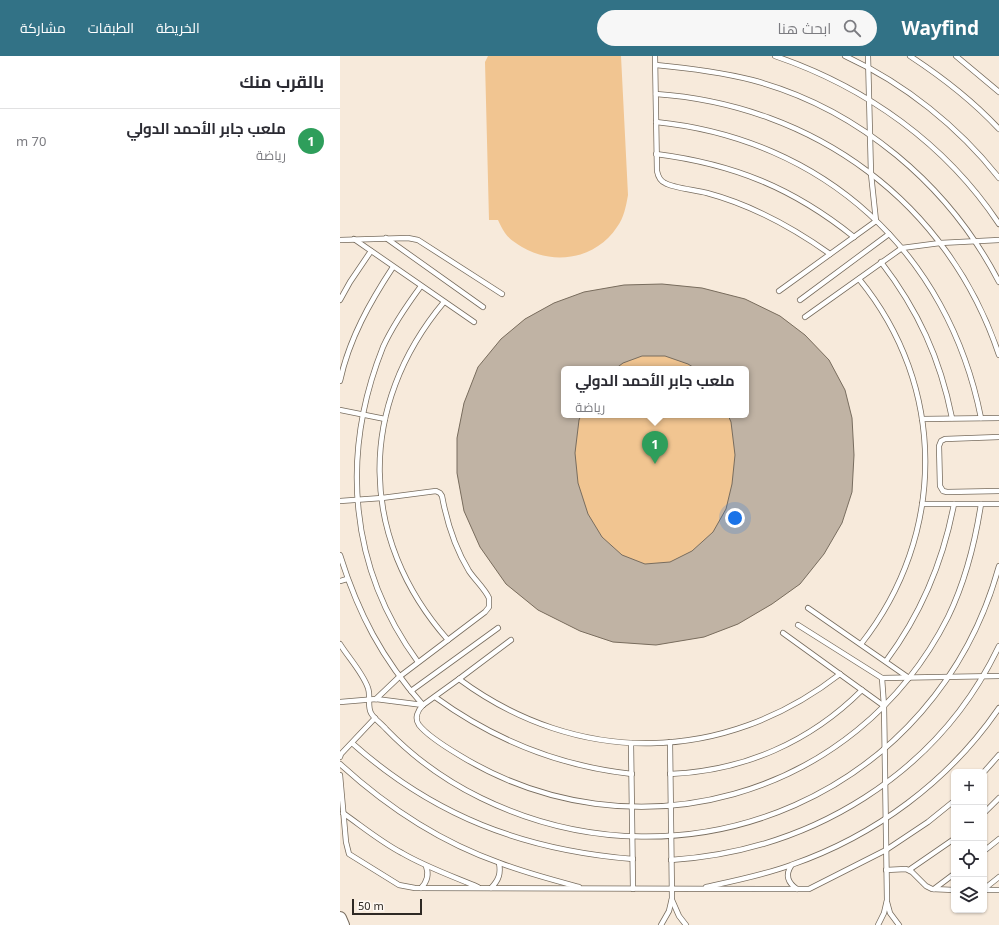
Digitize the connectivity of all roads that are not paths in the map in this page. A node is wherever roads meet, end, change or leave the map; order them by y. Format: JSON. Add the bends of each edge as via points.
{"nodes":[{"id":1,"x":656,"y":56,"type":"edge"},
{"id":2,"x":775,"y":56,"type":"edge"},
{"id":3,"x":846,"y":56,"type":"edge"},
{"id":4,"x":868,"y":56,"type":"edge"},
{"id":5,"x":910,"y":56,"type":"edge"},
{"id":6,"x":956,"y":56,"type":"edge"},
{"id":7,"x":656,"y":65,"type":"junction"},
{"id":8,"x":868,"y":68,"type":"junction"},
{"id":9,"x":999,"y":92,"type":"edge"},
{"id":10,"x":656,"y":94,"type":"junction"},
{"id":11,"x":869,"y":99,"type":"junction"},
{"id":12,"x":656,"y":122,"type":"junction"},
{"id":13,"x":999,"y":129,"type":"edge"},
{"id":14,"x":870,"y":136,"type":"junction"},
{"id":15,"x":656,"y":154,"type":"junction"},
{"id":16,"x":871,"y":174,"type":"junction"},
{"id":17,"x":999,"y":178,"type":"edge"},
{"id":18,"x":876,"y":221,"type":"junction"},
{"id":19,"x":999,"y":224,"type":"edge"},
{"id":20,"x":889,"y":234,"type":"junction"},
{"id":21,"x":854,"y":237,"type":"junction"},
{"id":22,"x":386,"y":238,"type":"junction"},
{"id":23,"x":340,"y":240,"type":"edge"},
{"id":24,"x":354,"y":240,"type":"junction"},
{"id":25,"x":999,"y":240,"type":"edge"},
{"id":26,"x":975,"y":241,"type":"junction"},
{"id":27,"x":940,"y":243,"type":"junction"},
{"id":28,"x":902,"y":248,"type":"junction"},
{"id":29,"x":371,"y":251,"type":"junction"},
{"id":30,"x":830,"y":254,"type":"junction"},
{"id":31,"x":881,"y":262,"type":"junction"},
{"id":32,"x":393,"y":267,"type":"junction"},
{"id":33,"x":859,"y":279,"type":"junction"},
{"id":34,"x":999,"y":282,"type":"edge"},
{"id":35,"x":421,"y":286,"type":"junction"},
{"id":36,"x":779,"y":290,"type":"dead end"},
{"id":37,"x":502,"y":294,"type":"dead end"},
{"id":38,"x":340,"y":300,"type":"edge"},
{"id":39,"x":800,"y":300,"type":"dead end"},
{"id":40,"x":444,"y":302,"type":"junction"},
{"id":41,"x":483,"y":307,"type":"dead end"},
{"id":42,"x":805,"y":317,"type":"dead end"},
{"id":43,"x":474,"y":322,"type":"dead end"},
{"id":44,"x":999,"y":355,"type":"edge"},
{"id":45,"x":340,"y":381,"type":"edge"},
{"id":46,"x":340,"y":410,"type":"edge"},
{"id":47,"x":360,"y":414,"type":"junction"},
{"id":48,"x":952,"y":418,"type":"junction"},
{"id":49,"x":981,"y":418,"type":"junction"},
{"id":50,"x":999,"y":418,"type":"edge"},
{"id":51,"x":385,"y":419,"type":"junction"},
{"id":52,"x":922,"y":419,"type":"junction"},
{"id":53,"x":999,"y":437,"type":"edge"},
{"id":54,"x":999,"y":491,"type":"edge"},
{"id":55,"x":382,"y":498,"type":"junction"},
{"id":56,"x":354,"y":500,"type":"junction"},
{"id":57,"x":340,"y":501,"type":"edge"},
{"id":58,"x":922,"y":504,"type":"junction"},
{"id":59,"x":954,"y":504,"type":"junction"},
{"id":60,"x":981,"y":504,"type":"junction"},
{"id":61,"x":999,"y":504,"type":"edge"},
{"id":62,"x":340,"y":555,"type":"edge"},
{"id":63,"x":999,"y":566,"type":"edge"},
{"id":64,"x":347,"y":579,"type":"junction"},
{"id":65,"x":340,"y":581,"type":"edge"},
{"id":66,"x":808,"y":608,"type":"dead end"},
{"id":67,"x":798,"y":625,"type":"dead end"},
{"id":68,"x":498,"y":628,"type":"dead end"},
{"id":69,"x":783,"y":632,"type":"dead end"},
{"id":70,"x":448,"y":640,"type":"junction"},
{"id":71,"x":511,"y":640,"type":"dead end"},
{"id":72,"x":340,"y":644,"type":"edge"},
{"id":73,"x":861,"y":644,"type":"junction"},
{"id":74,"x":999,"y":646,"type":"edge"},
{"id":75,"x":886,"y":661,"type":"junction"},
{"id":76,"x":418,"y":662,"type":"junction"},
{"id":77,"x":840,"y":674,"type":"junction"},
{"id":78,"x":982,"y":676,"type":"junction"},
{"id":79,"x":999,"y":676,"type":"edge"},
{"id":80,"x":399,"y":677,"type":"junction"},
{"id":81,"x":948,"y":677,"type":"junction"},
{"id":82,"x":882,"y":678,"type":"junction"},
{"id":83,"x":909,"y":678,"type":"junction"},
{"id":84,"x":459,"y":680,"type":"junction"},
{"id":85,"x":862,"y":690,"type":"junction"},
{"id":86,"x":411,"y":691,"type":"junction"},
{"id":87,"x":435,"y":697,"type":"junction"},
{"id":88,"x":376,"y":699,"type":"junction"},
{"id":89,"x":370,"y":701,"type":"junction"},
{"id":90,"x":340,"y":702,"type":"edge"},
{"id":91,"x":423,"y":705,"type":"junction"},
{"id":92,"x":884,"y":706,"type":"junction"},
{"id":93,"x":999,"y":708,"type":"edge"},
{"id":94,"x":375,"y":718,"type":"junction"},
{"id":95,"x":670,"y":742,"type":"junction"},
{"id":96,"x":352,"y":743,"type":"junction"},
{"id":97,"x":631,"y":743,"type":"junction"},
{"id":98,"x":885,"y":748,"type":"junction"},
{"id":99,"x":999,"y":755,"type":"edge"},
{"id":100,"x":340,"y":757,"type":"edge"},
{"id":101,"x":340,"y":764,"type":"edge"},
{"id":102,"x":987,"y":769,"type":"edge"},
{"id":103,"x":632,"y":774,"type":"junction"},
{"id":104,"x":670,"y":774,"type":"junction"},
{"id":105,"x":340,"y":775,"type":"edge"},
{"id":106,"x":885,"y":783,"type":"junction"},
{"id":107,"x":999,"y":798,"type":"edge"},
{"id":108,"x":951,"y":803,"type":"edge"},
{"id":109,"x":671,"y":806,"type":"junction"},
{"id":110,"x":632,"y":807,"type":"junction"},
{"id":111,"x":987,"y":810,"type":"edge"},
{"id":112,"x":343,"y":813,"type":"junction"},
{"id":113,"x":886,"y":819,"type":"junction"},
{"id":114,"x":671,"y":836,"type":"junction"},
{"id":115,"x":632,"y":837,"type":"junction"},
{"id":116,"x":999,"y":839,"type":"edge"},
{"id":117,"x":951,"y":841,"type":"edge"},
{"id":118,"x":987,"y":849,"type":"edge"},
{"id":119,"x":886,"y":850,"type":"junction"},
{"id":120,"x":633,"y":858,"type":"junction"},
{"id":121,"x":672,"y":860,"type":"junction"},
{"id":122,"x":498,"y":863,"type":"junction"},
{"id":123,"x":426,"y":866,"type":"junction"},
{"id":124,"x":791,"y":866,"type":"junction"},
{"id":125,"x":886,"y":870,"type":"junction"},
{"id":126,"x":909,"y":870,"type":"junction"},
{"id":127,"x":951,"y":876,"type":"edge"},
{"id":128,"x":999,"y":877,"type":"edge"},
{"id":129,"x":987,"y":887,"type":"edge"},
{"id":130,"x":421,"y":888,"type":"junction"},
{"id":131,"x":480,"y":888,"type":"junction"},
{"id":132,"x":492,"y":888,"type":"junction"},
{"id":133,"x":586,"y":888,"type":"junction"},
{"id":134,"x":633,"y":889,"type":"junction"},
{"id":135,"x":672,"y":889,"type":"junction"},
{"id":136,"x":698,"y":889,"type":"junction"},
{"id":137,"x":797,"y":889,"type":"junction"},
{"id":138,"x":934,"y":889,"type":"junction"},
{"id":139,"x":951,"y":890,"type":"edge"},
{"id":140,"x":987,"y":890,"type":"edge"},
{"id":141,"x":999,"y":890,"type":"edge"},
{"id":142,"x":672,"y":898,"type":"junction"},
{"id":143,"x":887,"y":900,"type":"junction"},
{"id":144,"x":340,"y":918,"type":"edge"},
{"id":145,"x":343,"y":925,"type":"edge"},
{"id":146,"x":661,"y":925,"type":"edge"},
{"id":147,"x":686,"y":925,"type":"edge"},
{"id":148,"x":878,"y":925,"type":"edge"},
{"id":149,"x":899,"y":925,"type":"edge"}],
"edges":[{"from":1,"to":7,"type":"lane"},
{"from":2,"to":11,"type":"lane","via":[[816,71]]},
{"from":3,"to":8,"type":"lane"},
{"from":4,"to":8,"type":"lane"},
{"from":5,"to":13,"type":"lane","via":[[954,88]]},
{"from":6,"to":9,"type":"lane"},
{"from":7,"to":10,"type":"lane"},
{"from":7,"to":14,"type":"lane","via":[[721,73],[777,88],[814,103]]},
{"from":8,"to":11,"type":"lane"},
{"from":8,"to":17,"type":"lane","via":[[910,94],[947,124],[982,157]]},
{"from":10,"to":12,"type":"lane"},
{"from":10,"to":16,"type":"lane","via":[[711,101],[765,116],[822,142]]},
{"from":11,"to":14,"type":"lane"},
{"from":11,"to":19,"type":"lane","via":[[897,117],[933,146],[965,180]]},
{"from":12,"to":15,"type":"lane"},
{"from":12,"to":18,"type":"lane","via":[[712,131],[766,148],[827,181]]},
{"from":14,"to":16,"type":"lane"},
{"from":14,"to":26,"type":"lane","via":[[895,153],[938,194]]},
{"from":15,"to":21,"type":"lane","via":[[703,161],[762,180],[811,206]]},
{"from":15,"to":30,"type":"lane","via":[[657,174],[664,183],[718,196],[753,209],[796,231]]},
{"from":16,"to":18,"type":"lane"},
{"from":16,"to":27,"type":"lane","via":[[906,205]]},
{"from":18,"to":20,"type":"lane"},
{"from":18,"to":21,"type":"lane"},
{"from":20,"to":28,"type":"lane"},
{"from":20,"to":39,"type":"lane"},
{"from":21,"to":30,"type":"lane"},
{"from":22,"to":24,"type":"lane"},
{"from":22,"to":37,"type":"lane","via":[[418,240]]},
{"from":22,"to":41,"type":"lane"},
{"from":23,"to":24,"type":"lane"},
{"from":24,"to":29,"type":"lane"},
{"from":25,"to":26,"type":"lane"},
{"from":26,"to":27,"type":"lane"},
{"from":26,"to":34,"type":"lane"},
{"from":27,"to":28,"type":"lane"},
{"from":27,"to":44,"type":"lane","via":[[973,294]]},
{"from":28,"to":31,"type":"lane"},
{"from":28,"to":49,"type":"lane","via":[[927,282],[954,331],[971,377]]},
{"from":29,"to":32,"type":"lane"},
{"from":29,"to":38,"type":"lane"},
{"from":30,"to":36,"type":"lane"},
{"from":31,"to":33,"type":"lane"},
{"from":31,"to":48,"type":"lane","via":[[903,293],[928,338],[942,375]]},
{"from":32,"to":35,"type":"lane"},
{"from":32,"to":45,"type":"lane","via":[[362,320]]},
{"from":33,"to":42,"type":"lane"},
{"from":33,"to":52,"type":"lane","via":[[881,308],[902,347]]},
{"from":35,"to":40,"type":"lane"},
{"from":35,"to":47,"type":"lane","via":[[383,346]]},
{"from":40,"to":43,"type":"lane"},
{"from":40,"to":51,"type":"lane","via":[[421,332],[405,359]]},
{"from":46,"to":47,"type":"lane"},
{"from":47,"to":51,"type":"lane"},
{"from":47,"to":56,"type":"lane","via":[[354,457]]},
{"from":48,"to":49,"type":"lane"},
{"from":48,"to":52,"type":"lane"},
{"from":49,"to":50,"type":"lane"},
{"from":51,"to":55,"type":"lane","via":[[380,454]]},
{"from":52,"to":58,"type":"lane","via":[[926,464]]},
{"from":53,"to":54,"type":"lane","via":[[945,439],[939,446],[940,486],[943,491]]},
{"from":55,"to":56,"type":"lane"},
{"from":55,"to":70,"type":"lane","via":[[390,539],[401,570],[426,614]]},
{"from":55,"to":70,"type":"lane","via":[[436,491],[442,494],[457,548],[490,601],[485,612]]},
{"from":56,"to":57,"type":"lane"},
{"from":56,"to":76,"type":"lane","via":[[360,539],[378,595]]},
{"from":58,"to":59,"type":"lane"},
{"from":58,"to":73,"type":"lane","via":[[914,544],[900,580],[883,613]]},
{"from":59,"to":60,"type":"lane"},
{"from":59,"to":75,"type":"lane","via":[[933,580],[917,614]]},
{"from":60,"to":61,"type":"lane"},
{"from":60,"to":83,"type":"lane","via":[[971,554],[955,601],[932,646]]},
{"from":62,"to":64,"type":"lane"},
{"from":63,"to":81,"type":"lane","via":[[976,628]]},
{"from":64,"to":65,"type":"lane"},
{"from":64,"to":80,"type":"lane","via":[[378,646]]},
{"from":66,"to":73,"type":"lane"},
{"from":67,"to":82,"type":"lane"},
{"from":68,"to":86,"type":"lane"},
{"from":69,"to":77,"type":"lane"},
{"from":70,"to":76,"type":"lane"},
{"from":71,"to":84,"type":"lane"},
{"from":72,"to":89,"type":"lane","via":[[367,685]]},
{"from":73,"to":75,"type":"lane"},
{"from":74,"to":78,"type":"lane"},
{"from":75,"to":83,"type":"lane"},
{"from":76,"to":80,"type":"lane"},
{"from":77,"to":85,"type":"lane"},
{"from":77,"to":95,"type":"lane","via":[[801,701],[760,722],[715,735]]},
{"from":78,"to":79,"type":"lane"},
{"from":78,"to":81,"type":"lane"},
{"from":78,"to":106,"type":"lane","via":[[940,734]]},
{"from":80,"to":86,"type":"lane"},
{"from":80,"to":88,"type":"lane"},
{"from":81,"to":83,"type":"lane"},
{"from":81,"to":98,"type":"lane","via":[[915,719]]},
{"from":82,"to":83,"type":"lane"},
{"from":82,"to":92,"type":"lane"},
{"from":83,"to":92,"type":"lane"},
{"from":84,"to":87,"type":"lane"},
{"from":84,"to":97,"type":"lane","via":[[497,704],[540,724],[585,737]]},
{"from":85,"to":92,"type":"lane"},
{"from":85,"to":104,"type":"lane","via":[[818,727],[781,748],[727,767]]},
{"from":86,"to":91,"type":"lane"},
{"from":87,"to":91,"type":"lane"},
{"from":87,"to":103,"type":"lane","via":[[482,727],[534,752],[582,766]]},
{"from":88,"to":89,"type":"lane"},
{"from":88,"to":91,"type":"lane"},
{"from":89,"to":90,"type":"lane"},
{"from":89,"to":94,"type":"lane","via":[[371,712]]},
{"from":91,"to":110,"type":"lane","via":[[417,715],[420,726],[456,753],[483,769],[525,787],[555,796],[593,804]]},
{"from":92,"to":98,"type":"lane"},
{"from":92,"to":109,"type":"lane","via":[[841,743],[784,776],[726,796]]},
{"from":93,"to":113,"type":"lane","via":[[971,745],[945,772],[917,797]]},
{"from":94,"to":96,"type":"lane"},
{"from":94,"to":115,"type":"lane","via":[[405,747],[438,772],[492,803],[550,824],[591,833]]},
{"from":95,"to":97,"type":"lane"},
{"from":95,"to":104,"type":"lane"},
{"from":96,"to":100,"type":"lane"},
{"from":96,"to":120,"type":"lane","via":[[420,794],[489,828],[564,850]]},
{"from":97,"to":103,"type":"lane"},
{"from":98,"to":106,"type":"lane"},
{"from":98,"to":114,"type":"lane","via":[[845,778],[785,810],[726,828]]},
{"from":99,"to":102,"type":"lane"},
{"from":101,"to":122,"type":"lane","via":[[408,818],[452,843]]},
{"from":103,"to":110,"type":"lane"},
{"from":104,"to":109,"type":"lane"},
{"from":105,"to":112,"type":"lane"},
{"from":106,"to":113,"type":"lane"},
{"from":106,"to":121,"type":"lane","via":[[838,813],[787,837],[733,852]]},
{"from":107,"to":111,"type":"lane"},
{"from":108,"to":119,"type":"lane"},
{"from":109,"to":110,"type":"lane"},
{"from":109,"to":114,"type":"lane"},
{"from":110,"to":115,"type":"lane"},
{"from":112,"to":123,"type":"lane","via":[[383,842]]},
{"from":112,"to":130,"type":"lane","via":[[346,848],[349,854],[399,885]]},
{"from":113,"to":119,"type":"lane"},
{"from":113,"to":124,"type":"lane","via":[[837,847]]},
{"from":114,"to":115,"type":"lane"},
{"from":114,"to":121,"type":"lane"},
{"from":115,"to":120,"type":"lane"},
{"from":116,"to":118,"type":"lane"},
{"from":117,"to":126,"type":"lane"},
{"from":119,"to":125,"type":"lane"},
{"from":119,"to":137,"type":"lane","via":[[819,885]]},
{"from":120,"to":134,"type":"lane"},
{"from":121,"to":135,"type":"lane"},
{"from":122,"to":132,"type":"lane","via":[[500,875]]},
{"from":122,"to":133,"type":"lane"},
{"from":123,"to":130,"type":"lane","via":[[427,879]]},
{"from":123,"to":131,"type":"lane"},
{"from":124,"to":136,"type":"lane"},
{"from":124,"to":137,"type":"lane","via":[[788,879]]},
{"from":125,"to":126,"type":"lane"},
{"from":125,"to":143,"type":"lane"},
{"from":126,"to":138,"type":"lane","via":[[926,886]]},
{"from":127,"to":138,"type":"lane"},
{"from":128,"to":129,"type":"lane"},
{"from":130,"to":131,"type":"lane"},
{"from":131,"to":132,"type":"lane"},
{"from":132,"to":133,"type":"lane"},
{"from":133,"to":134,"type":"lane"},
{"from":134,"to":135,"type":"lane"},
{"from":135,"to":136,"type":"lane"},
{"from":135,"to":142,"type":"lane"},
{"from":136,"to":137,"type":"lane"},
{"from":138,"to":139,"type":"lane"},
{"from":140,"to":141,"type":"lane"},
{"from":142,"to":146,"type":"lane","via":[[669,911]]},
{"from":142,"to":147,"type":"lane","via":[[679,916]]},
{"from":143,"to":148,"type":"lane"},
{"from":143,"to":149,"type":"lane","via":[[890,912]]},
{"from":144,"to":145,"type":"street"}]}
